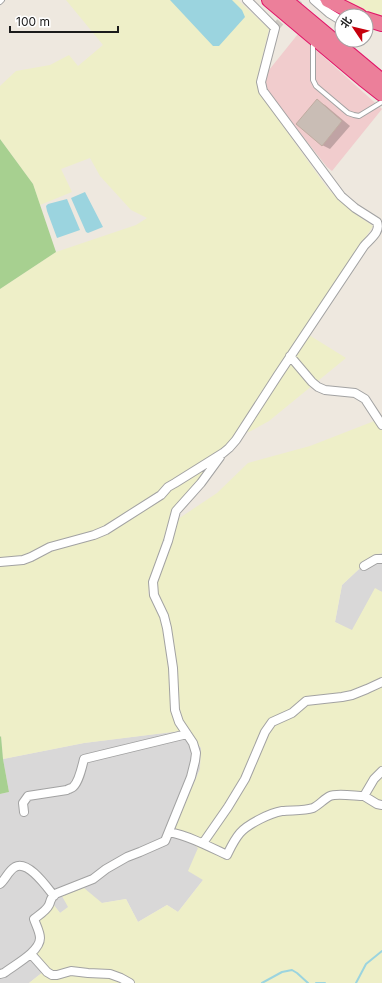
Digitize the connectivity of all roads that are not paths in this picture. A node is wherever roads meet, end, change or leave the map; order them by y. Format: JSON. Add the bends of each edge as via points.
{"nodes":[{"id":1,"x":247,"y":0,"type":"edge"},
{"id":2,"x":268,"y":0,"type":"edge"},
{"id":3,"x":285,"y":0,"type":"edge"},
{"id":4,"x":314,"y":0,"type":"edge"},
{"id":5,"x":328,"y":0,"type":"edge"},
{"id":6,"x":344,"y":8,"type":"edge"},
{"id":7,"x":334,"y":16,"type":"edge"},
{"id":8,"x":313,"y":38,"type":"junction"},
{"id":9,"x":382,"y":81,"type":"edge"},
{"id":10,"x":382,"y":94,"type":"edge"},
{"id":11,"x":382,"y":102,"type":"edge"},
{"id":12,"x":290,"y":356,"type":"junction"},
{"id":13,"x":382,"y":425,"type":"edge"},
{"id":14,"x":223,"y":453,"type":"junction"},
{"id":15,"x":382,"y":559,"type":"edge"},
{"id":16,"x":0,"y":562,"type":"edge"},
{"id":17,"x":364,"y":566,"type":"dead end"},
{"id":18,"x":382,"y":682,"type":"edge"},
{"id":19,"x":187,"y":734,"type":"junction"},
{"id":20,"x":382,"y":771,"type":"edge"},
{"id":21,"x":364,"y":796,"type":"junction"},
{"id":22,"x":382,"y":805,"type":"edge"},
{"id":23,"x":24,"y":812,"type":"dead end"},
{"id":24,"x":169,"y":832,"type":"junction"},
{"id":25,"x":203,"y":843,"type":"junction"},
{"id":26,"x":0,"y":884,"type":"edge"},
{"id":27,"x":54,"y":896,"type":"junction"},
{"id":28,"x":30,"y":954,"type":"junction"},
{"id":29,"x":0,"y":974,"type":"edge"},
{"id":30,"x":130,"y":983,"type":"edge"}],
"edges":[{"from":1,"to":12,"type":"street","via":[[275,28],[261,82],[263,91],[341,196],[378,226],[377,232],[364,246]]},
{"from":2,"to":8,"type":"highway"},
{"from":3,"to":9,"type":"highway"},
{"from":4,"to":7,"type":"street"},
{"from":5,"to":6,"type":"highway"},
{"from":8,"to":10,"type":"highway"},
{"from":8,"to":11,"type":"lane","via":[[313,80],[316,86],[348,113],[354,115],[359,116]]},
{"from":12,"to":13,"type":"street","via":[[321,389],[354,393],[365,399]]},
{"from":12,"to":14,"type":"street","via":[[236,440]]},
{"from":14,"to":16,"type":"street","via":[[175,482],[161,495],[106,530],[50,547],[23,560]]},
{"from":14,"to":19,"type":"street","via":[[176,511],[153,582],[154,595],[167,628],[173,668],[175,710]]},
{"from":15,"to":17,"type":"street","via":[[376,559]]},
{"from":18,"to":25,"type":"street","via":[[352,695],[306,701],[292,713],[272,722],[265,732],[245,779]]},
{"from":19,"to":23,"type":"street","via":[[84,759],[75,786],[67,790],[28,796],[23,803]]},
{"from":19,"to":24,"type":"street","via":[[196,753],[195,761]]},
{"from":20,"to":21,"type":"street"},
{"from":21,"to":22,"type":"street"},
{"from":21,"to":25,"type":"street","via":[[333,794],[312,808],[273,813],[244,829],[227,854]]},
{"from":24,"to":25,"type":"street"},
{"from":24,"to":27,"type":"street","via":[[165,841],[127,857],[93,879]]},
{"from":26,"to":27,"type":"street","via":[[15,867],[26,867]]},
{"from":27,"to":28,"type":"street","via":[[47,908],[34,919],[40,940]]},
{"from":28,"to":29,"type":"street"},
{"from":28,"to":30,"type":"street","via":[[52,975],[71,971],[110,974]]}]}
